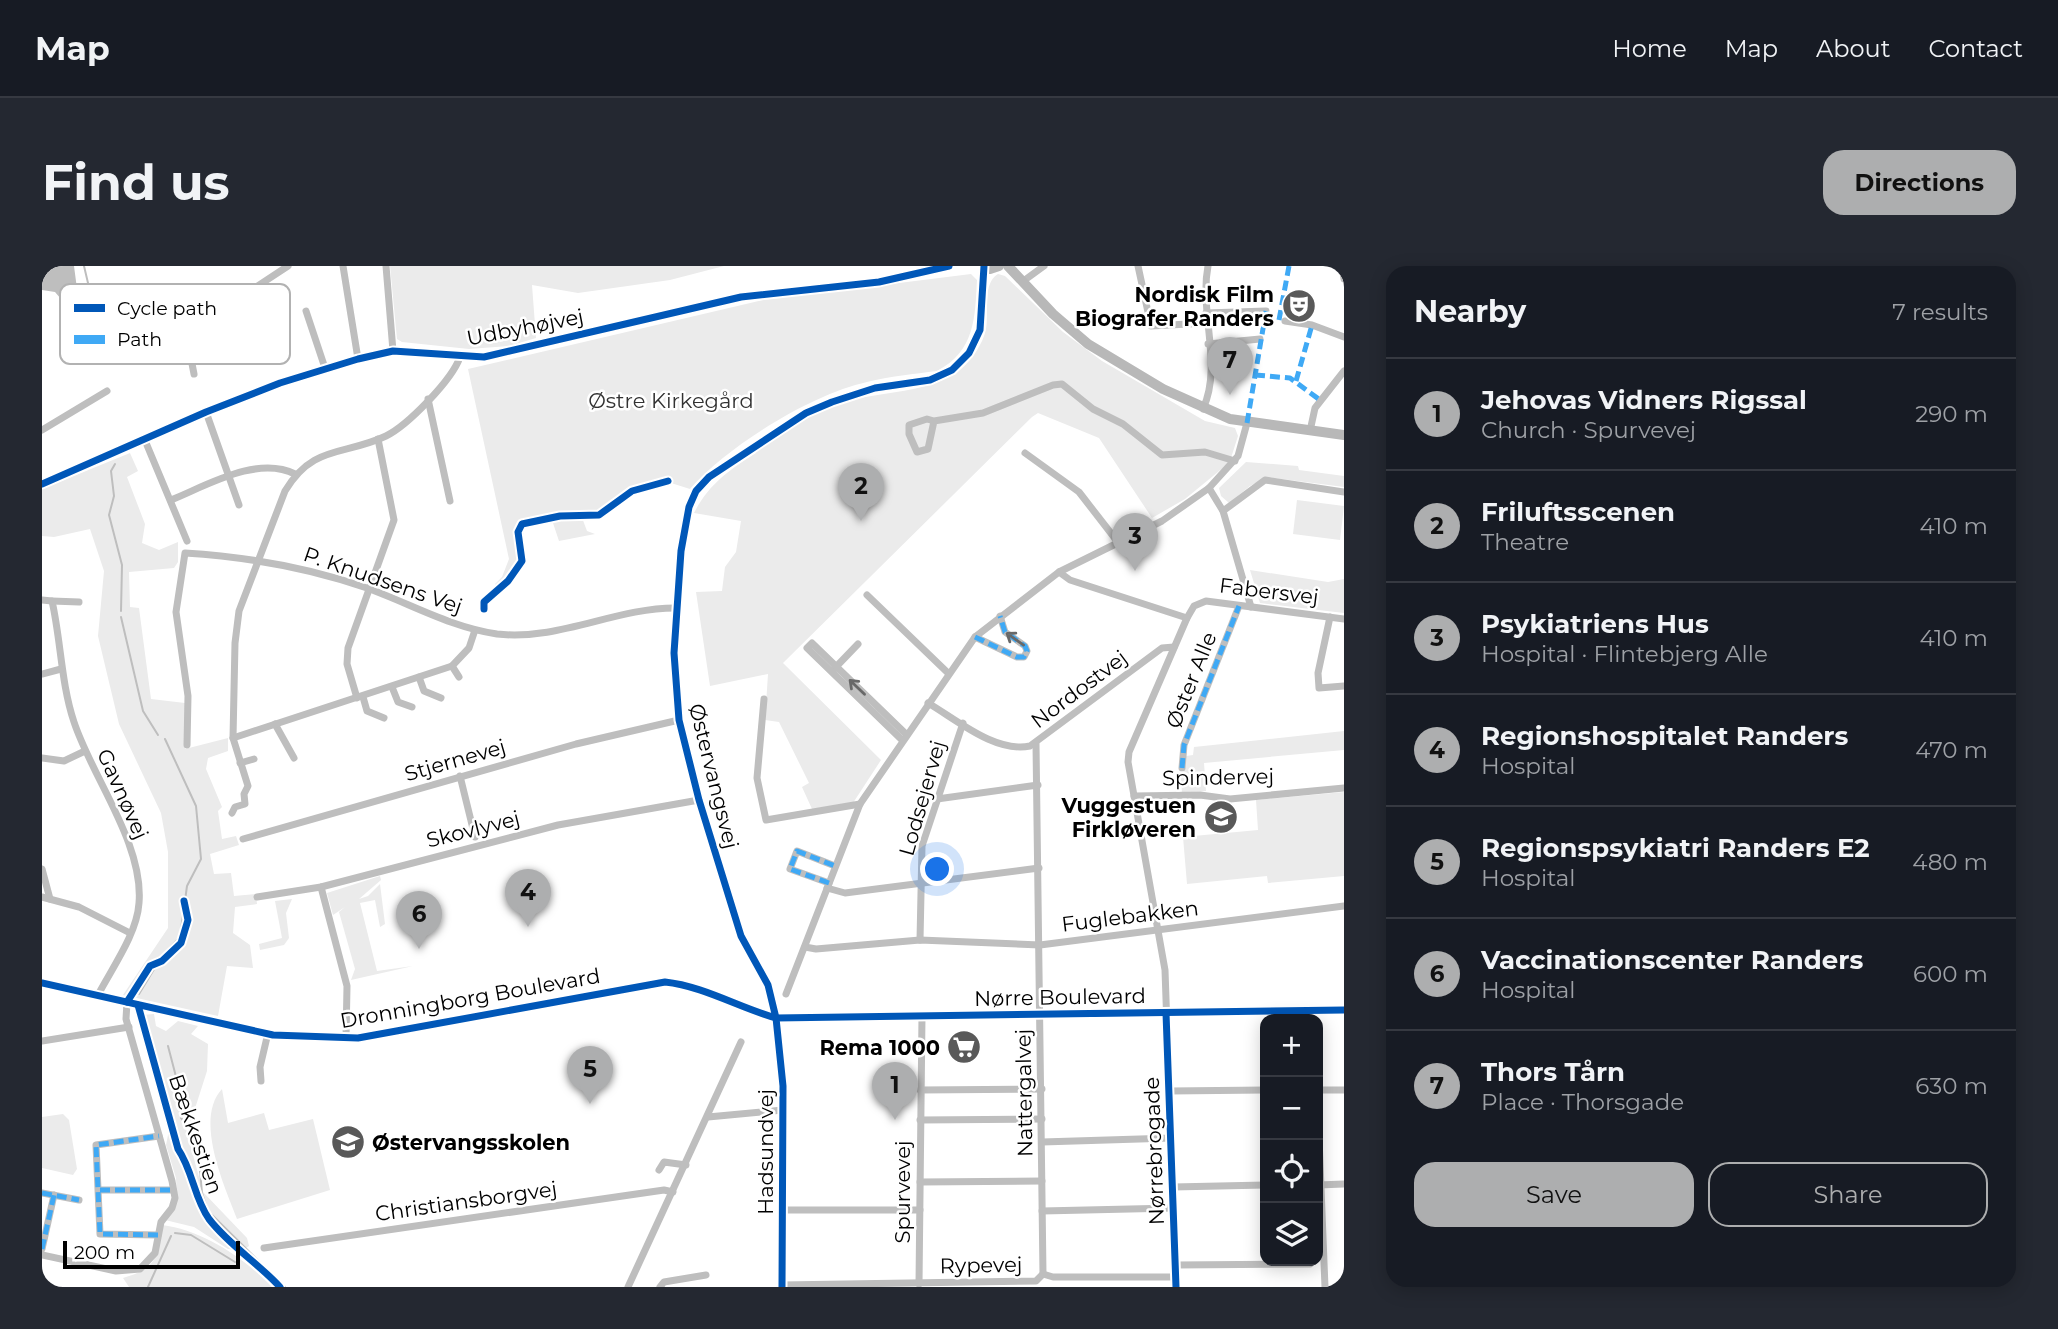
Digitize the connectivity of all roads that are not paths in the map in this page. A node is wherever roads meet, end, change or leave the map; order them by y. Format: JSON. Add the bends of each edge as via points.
{"nodes":[{"id":1,"x":288,"y":266,"type":"edge"},
{"id":2,"x":343,"y":266,"type":"edge"},
{"id":3,"x":386,"y":266,"type":"edge"},
{"id":4,"x":949,"y":266,"type":"edge"},
{"id":5,"x":1008,"y":266,"type":"edge"},
{"id":6,"x":1044,"y":266,"type":"edge"},
{"id":7,"x":1138,"y":266,"type":"edge"},
{"id":8,"x":1208,"y":266,"type":"edge"},
{"id":9,"x":1342,"y":266,"type":"edge"},
{"id":10,"x":991,"y":267,"type":"edge"},
{"id":11,"x":1019,"y":279,"type":"junction"},
{"id":12,"x":1344,"y":279,"type":"edge"},
{"id":13,"x":261,"y":284,"type":"edge"},
{"id":14,"x":306,"y":311,"type":"dead end"},
{"id":15,"x":1266,"y":311,"type":"dead end"},
{"id":16,"x":1206,"y":313,"type":"junction"},
{"id":17,"x":1285,"y":321,"type":"dead end"},
{"id":18,"x":1207,"y":323,"type":"junction"},
{"id":19,"x":1344,"y":337,"type":"edge"},
{"id":20,"x":1260,"y":339,"type":"dead end"},
{"id":21,"x":1208,"y":344,"type":"junction"},
{"id":22,"x":393,"y":351,"type":"junction"},
{"id":23,"x":460,"y":357,"type":"junction"},
{"id":24,"x":358,"y":359,"type":"junction"},
{"id":25,"x":192,"y":364,"type":"edge"},
{"id":26,"x":325,"y":368,"type":"junction"},
{"id":27,"x":1344,"y":371,"type":"edge"},
{"id":28,"x":194,"y":374,"type":"dead end"},
{"id":29,"x":107,"y":391,"type":"dead end"},
{"id":30,"x":428,"y":399,"type":"junction"},
{"id":31,"x":1203,"y":409,"type":"junction"},
{"id":32,"x":206,"y":412,"type":"junction"},
{"id":33,"x":934,"y":421,"type":"junction"},
{"id":34,"x":1247,"y":423,"type":"junction"},
{"id":35,"x":42,"y":430,"type":"edge"},
{"id":36,"x":1310,"y":431,"type":"junction"},
{"id":37,"x":1344,"y":435,"type":"edge"},
{"id":38,"x":144,"y":438,"type":"junction"},
{"id":39,"x":378,"y":439,"type":"junction"},
{"id":40,"x":1024,"y":453,"type":"dead end"},
{"id":41,"x":1235,"y":461,"type":"junction"},
{"id":42,"x":295,"y":474,"type":"junction"},
{"id":43,"x":229,"y":477,"type":"junction"},
{"id":44,"x":42,"y":484,"type":"edge"},
{"id":45,"x":1209,"y":488,"type":"junction"},
{"id":46,"x":1344,"y":492,"type":"edge"},
{"id":47,"x":171,"y":500,"type":"junction"},
{"id":48,"x":450,"y":501,"type":"dead end"},
{"id":49,"x":239,"y":505,"type":"dead end"},
{"id":50,"x":1223,"y":511,"type":"junction"},
{"id":51,"x":187,"y":541,"type":"dead end"},
{"id":52,"x":1117,"y":541,"type":"junction"},
{"id":53,"x":258,"y":559,"type":"junction"},
{"id":54,"x":1059,"y":572,"type":"junction"},
{"id":55,"x":370,"y":590,"type":"junction"},
{"id":56,"x":867,"y":595,"type":"dead end"},
{"id":57,"x":42,"y":600,"type":"edge"},
{"id":58,"x":52,"y":601,"type":"junction"},
{"id":59,"x":79,"y":602,"type":"dead end"},
{"id":60,"x":1239,"y":606,"type":"junction"},
{"id":61,"x":1251,"y":607,"type":"junction"},
{"id":62,"x":675,"y":608,"type":"junction"},
{"id":63,"x":1000,"y":616,"type":"junction"},
{"id":64,"x":1330,"y":617,"type":"junction"},
{"id":65,"x":1187,"y":618,"type":"junction"},
{"id":66,"x":1344,"y":619,"type":"edge"},
{"id":67,"x":475,"y":630,"type":"junction"},
{"id":68,"x":975,"y":637,"type":"junction"},
{"id":69,"x":858,"y":644,"type":"dead end"},
{"id":70,"x":1174,"y":647,"type":"junction"},
{"id":71,"x":452,"y":666,"type":"junction"},
{"id":72,"x":61,"y":669,"type":"junction"},
{"id":73,"x":948,"y":673,"type":"junction"},
{"id":74,"x":42,"y":674,"type":"edge"},
{"id":75,"x":419,"y":677,"type":"junction"},
{"id":76,"x":459,"y":677,"type":"dead end"},
{"id":77,"x":1344,"y":686,"type":"edge"},
{"id":78,"x":392,"y":687,"type":"junction"},
{"id":79,"x":360,"y":697,"type":"junction"},
{"id":80,"x":441,"y":698,"type":"dead end"},
{"id":81,"x":764,"y":699,"type":"dead end"},
{"id":82,"x":928,"y":703,"type":"junction"},
{"id":83,"x":412,"y":707,"type":"dead end"},
{"id":84,"x":384,"y":718,"type":"dead end"},
{"id":85,"x":679,"y":720,"type":"junction"},
{"id":86,"x":963,"y":723,"type":"junction"},
{"id":87,"x":275,"y":724,"type":"junction"},
{"id":88,"x":904,"y":737,"type":"junction"},
{"id":89,"x":233,"y":738,"type":"junction"},
{"id":90,"x":187,"y":744,"type":"dead end"},
{"id":91,"x":1036,"y":744,"type":"junction"},
{"id":92,"x":85,"y":751,"type":"junction"},
{"id":93,"x":42,"y":758,"type":"edge"},
{"id":94,"x":294,"y":758,"type":"dead end"},
{"id":95,"x":254,"y":759,"type":"dead end"},
{"id":96,"x":240,"y":763,"type":"junction"},
{"id":97,"x":1182,"y":768,"type":"dead end"},
{"id":98,"x":460,"y":776,"type":"junction"},
{"id":99,"x":1038,"y":785,"type":"junction"},
{"id":100,"x":1344,"y":788,"type":"edge"},
{"id":101,"x":1134,"y":796,"type":"junction"},
{"id":102,"x":937,"y":799,"type":"junction"},
{"id":103,"x":699,"y":800,"type":"junction"},
{"id":104,"x":860,"y":804,"type":"junction"},
{"id":105,"x":232,"y":813,"type":"dead end"},
{"id":106,"x":475,"y":837,"type":"dead end"},
{"id":107,"x":243,"y":839,"type":"dead end"},
{"id":108,"x":835,"y":866,"type":"junction"},
{"id":109,"x":1039,"y":868,"type":"junction"},
{"id":110,"x":42,"y":869,"type":"edge"},
{"id":111,"x":919,"y":884,"type":"junction"},
{"id":112,"x":828,"y":886,"type":"junction"},
{"id":113,"x":321,"y":887,"type":"junction"},
{"id":114,"x":257,"y":897,"type":"dead end"},
{"id":115,"x":46,"y":898,"type":"edge"},
{"id":116,"x":1344,"y":906,"type":"edge"},
{"id":117,"x":1159,"y":930,"type":"junction"},
{"id":118,"x":130,"y":933,"type":"junction"},
{"id":119,"x":920,"y":940,"type":"junction"},
{"id":120,"x":1040,"y":945,"type":"junction"},
{"id":121,"x":805,"y":947,"type":"junction"},
{"id":122,"x":42,"y":983,"type":"edge"},
{"id":123,"x":786,"y":994,"type":"dead end"},
{"id":124,"x":98,"y":995,"type":"junction"},
{"id":125,"x":127,"y":1002,"type":"junction"},
{"id":126,"x":1344,"y":1010,"type":"edge"},
{"id":127,"x":1166,"y":1013,"type":"junction"},
{"id":128,"x":1040,"y":1014,"type":"junction"},
{"id":129,"x":1313,"y":1014,"type":"edge"},
{"id":130,"x":922,"y":1016,"type":"junction"},
{"id":131,"x":776,"y":1018,"type":"junction"},
{"id":132,"x":129,"y":1027,"type":"junction"},
{"id":133,"x":268,"y":1033,"type":"junction"},
{"id":134,"x":346,"y":1038,"type":"junction"},
{"id":135,"x":42,"y":1041,"type":"edge"},
{"id":136,"x":741,"y":1042,"type":"dead end"},
{"id":137,"x":261,"y":1081,"type":"dead end"},
{"id":138,"x":1042,"y":1089,"type":"junction"},
{"id":139,"x":920,"y":1090,"type":"junction"},
{"id":140,"x":1260,"y":1090,"type":"edge"},
{"id":141,"x":1323,"y":1090,"type":"edge"},
{"id":142,"x":1344,"y":1090,"type":"edge"},
{"id":143,"x":1170,"y":1091,"type":"junction"},
{"id":144,"x":783,"y":1110,"type":"junction"},
{"id":145,"x":708,"y":1117,"type":"junction"},
{"id":146,"x":1042,"y":1119,"type":"junction"},
{"id":147,"x":920,"y":1120,"type":"junction"},
{"id":148,"x":159,"y":1136,"type":"junction"},
{"id":149,"x":1172,"y":1138,"type":"junction"},
{"id":150,"x":1042,"y":1142,"type":"junction"},
{"id":151,"x":686,"y":1165,"type":"junction"},
{"id":152,"x":659,"y":1170,"type":"dead end"},
{"id":153,"x":1042,"y":1181,"type":"junction"},
{"id":154,"x":920,"y":1182,"type":"junction"},
{"id":155,"x":1344,"y":1184,"type":"edge"},
{"id":156,"x":1260,"y":1185,"type":"edge"},
{"id":157,"x":1323,"y":1185,"type":"edge"},
{"id":158,"x":1173,"y":1187,"type":"junction"},
{"id":159,"x":100,"y":1190,"type":"junction"},
{"id":160,"x":173,"y":1190,"type":"junction"},
{"id":161,"x":42,"y":1192,"type":"edge"},
{"id":162,"x":673,"y":1192,"type":"junction"},
{"id":163,"x":54,"y":1195,"type":"junction"},
{"id":164,"x":79,"y":1200,"type":"dead end"},
{"id":165,"x":1320,"y":1203,"type":"edge"},
{"id":166,"x":1174,"y":1208,"type":"junction"},
{"id":167,"x":782,"y":1210,"type":"junction"},
{"id":168,"x":920,"y":1210,"type":"junction"},
{"id":169,"x":1042,"y":1211,"type":"junction"},
{"id":170,"x":158,"y":1235,"type":"junction"},
{"id":171,"x":264,"y":1248,"type":"dead end"},
{"id":172,"x":42,"y":1249,"type":"edge"},
{"id":173,"x":42,"y":1255,"type":"edge"},
{"id":174,"x":1260,"y":1264,"type":"edge"},
{"id":175,"x":1176,"y":1265,"type":"junction"},
{"id":176,"x":1043,"y":1274,"type":"junction"},
{"id":177,"x":706,"y":1275,"type":"dead end"},
{"id":178,"x":1176,"y":1277,"type":"junction"},
{"id":179,"x":919,"y":1284,"type":"junction"},
{"id":180,"x":629,"y":1285,"type":"edge"},
{"id":181,"x":782,"y":1286,"type":"edge"},
{"id":182,"x":639,"y":1287,"type":"edge"},
{"id":183,"x":660,"y":1287,"type":"edge"},
{"id":184,"x":1176,"y":1287,"type":"edge"},
{"id":185,"x":1325,"y":1287,"type":"edge"}],
"edges":[{"from":1,"to":13,"type":"street"},
{"from":2,"to":24,"type":"street"},
{"from":3,"to":22,"type":"street"},
{"from":4,"to":23,"type":"street","name":"Udbyhøjvej","via":[[878,282],[741,297],[484,357]]},
{"from":5,"to":11,"type":"main road"},
{"from":6,"to":11,"type":"street"},
{"from":7,"to":18,"type":"street","via":[[1151,326]]},
{"from":8,"to":16,"type":"street"},
{"from":9,"to":12,"type":"street"},
{"from":10,"to":11,"type":"main road"},
{"from":10,"to":62,"type":"street","name":"Østervangsvej","via":[[976,343],[952,370],[930,380],[856,393],[814,410],[742,453],[696,491],[685,522]]},
{"from":11,"to":31,"type":"main road","via":[[1088,344]]},
{"from":14,"to":26,"type":"street"},
{"from":15,"to":16,"type":"street"},
{"from":16,"to":18,"type":"street"},
{"from":17,"to":19,"type":"street"},
{"from":18,"to":21,"type":"street"},
{"from":20,"to":21,"type":"street"},
{"from":21,"to":31,"type":"street","via":[[1212,378]]},
{"from":22,"to":23,"type":"street","name":"Udbyhøjvej"},
{"from":22,"to":24,"type":"street","name":"Udbyhøjvej"},
{"from":23,"to":30,"type":"street","via":[[453,373]]},
{"from":24,"to":26,"type":"street","name":"Udbyhøjvej"},
{"from":25,"to":28,"type":"street"},
{"from":26,"to":32,"type":"street","name":"Udbyhøjvej"},
{"from":27,"to":36,"type":"street","via":[[1315,408]]},
{"from":29,"to":35,"type":"street"},
{"from":30,"to":39,"type":"street","via":[[396,430]]},
{"from":30,"to":48,"type":"street"},
{"from":31,"to":34,"type":"main road"},
{"from":32,"to":38,"type":"street","name":"Udbyhøjvej"},
{"from":32,"to":43,"type":"street"},
{"from":33,"to":33,"type":"street","via":[[909,425],[917,452],[928,449]]},
{"from":33,"to":41,"type":"street","via":[[983,413],[1062,384],[1162,455],[1205,452]]},
{"from":34,"to":36,"type":"main road"},
{"from":34,"to":41,"type":"street"},
{"from":36,"to":37,"type":"main road"},
{"from":38,"to":44,"type":"street","name":"Udbyhøjvej"},
{"from":38,"to":47,"type":"street"},
{"from":39,"to":42,"type":"street","via":[[324,453]]},
{"from":39,"to":55,"type":"street","via":[[394,520]]},
{"from":40,"to":52,"type":"street","via":[[1079,492]]},
{"from":41,"to":45,"type":"street"},
{"from":42,"to":43,"type":"street","via":[[270,468]]},
{"from":42,"to":53,"type":"street"},
{"from":43,"to":47,"type":"street"},
{"from":43,"to":49,"type":"street"},
{"from":45,"to":50,"type":"street"},
{"from":45,"to":52,"type":"street","via":[[1161,521]]},
{"from":46,"to":50,"type":"street","via":[[1265,480]]},
{"from":47,"to":51,"type":"street"},
{"from":50,"to":61,"type":"street"},
{"from":52,"to":54,"type":"street"},
{"from":53,"to":55,"type":"street","name":"P. Knudsens Vej","via":[[326,574]]},
{"from":53,"to":89,"type":"street","via":[[237,624]]},
{"from":53,"to":90,"type":"street","name":"P. Knudsens Vej","via":[[185,553],[176,612],[188,696]]},
{"from":54,"to":63,"type":"street"},
{"from":54,"to":65,"type":"street","via":[[1070,580]]},
{"from":55,"to":67,"type":"street","name":"P. Knudsens Vej"},
{"from":55,"to":79,"type":"street","via":[[347,656]]},
{"from":56,"to":73,"type":"street"},
{"from":57,"to":58,"type":"street"},
{"from":58,"to":59,"type":"street"},
{"from":58,"to":72,"type":"street","name":"Gavnøvej"},
{"from":60,"to":61,"type":"street","name":"Fabersvej"},
{"from":60,"to":65,"type":"street","name":"Fabersvej","via":[[1206,601],[1194,606]]},
{"from":60,"to":97,"type":"street","name":"Øster Alle","via":[[1184,745]]},
{"from":61,"to":64,"type":"street","name":"Fabersvej"},
{"from":62,"to":67,"type":"street","name":"P. Knudsens Vej","via":[[543,634]]},
{"from":62,"to":85,"type":"street","name":"Østervangsvej"},
{"from":63,"to":68,"type":"street"},
{"from":68,"to":63,"type":"street","one_way":true,"via":[[1024,657],[1025,646],[1009,637]]},
{"from":64,"to":66,"type":"street","name":"Fabersvej"},
{"from":64,"to":77,"type":"street","via":[[1319,688]]},
{"from":65,"to":70,"type":"street"},
{"from":67,"to":71,"type":"street","via":[[469,648]]},
{"from":68,"to":73,"type":"street"},
{"from":69,"to":88,"type":"street","via":[[834,669]]},
{"from":70,"to":91,"type":"street","name":"Nordostvej","via":[[1162,648]]},
{"from":70,"to":101,"type":"street","name":"Nørrebrogade","via":[[1129,752]]},
{"from":71,"to":75,"type":"street"},
{"from":71,"to":76,"type":"street"},
{"from":72,"to":74,"type":"street"},
{"from":72,"to":92,"type":"street","name":"Gavnøvej"},
{"from":73,"to":82,"type":"street"},
{"from":75,"to":78,"type":"street"},
{"from":75,"to":80,"type":"street","via":[[424,691]]},
{"from":78,"to":79,"type":"street"},
{"from":78,"to":83,"type":"street","via":[[398,702]]},
{"from":79,"to":84,"type":"street","via":[[367,711]]},
{"from":79,"to":87,"type":"street"},
{"from":81,"to":104,"type":"street","via":[[757,778],[766,820]]},
{"from":82,"to":86,"type":"street","name":"Nordostvej"},
{"from":82,"to":88,"type":"street"},
{"from":85,"to":98,"type":"street","name":"Stjernevej"},
{"from":85,"to":103,"type":"street","name":"Østervangsvej"},
{"from":86,"to":91,"type":"street","name":"Nordostvej","via":[[1006,746]]},
{"from":86,"to":102,"type":"street","name":"Lodsejervej"},
{"from":87,"to":89,"type":"street"},
{"from":87,"to":94,"type":"street"},
{"from":88,"to":104,"type":"street"},
{"from":89,"to":96,"type":"street"},
{"from":91,"to":99,"type":"street","name":"Nattergalvej"},
{"from":92,"to":93,"type":"street","via":[[64,761]]},
{"from":92,"to":118,"type":"street","name":"Gavnøvej","via":[[125,838],[136,874],[139,903]]},
{"from":95,"to":96,"type":"street"},
{"from":96,"to":105,"type":"street","via":[[248,786],[245,804]]},
{"from":98,"to":106,"type":"street"},
{"from":98,"to":107,"type":"street","name":"Stjernevej"},
{"from":99,"to":102,"type":"street"},
{"from":99,"to":109,"type":"street","name":"Nattergalvej"},
{"from":100,"to":101,"type":"street","name":"Spindervej","via":[[1230,799]]},
{"from":101,"to":117,"type":"street","name":"Nørrebrogade"},
{"from":102,"to":111,"type":"street","name":"Lodsejervej","via":[[922,846]]},
{"from":103,"to":113,"type":"street","name":"Skovlyvej","via":[[558,825]]},
{"from":103,"to":131,"type":"street","name":"Østervangsvej","via":[[741,936],[768,985]]},
{"from":104,"to":108,"type":"street"},
{"from":108,"to":112,"type":"street"},
{"from":108,"to":112,"type":"street","via":[[796,851],[790,869]]},
{"from":109,"to":111,"type":"street"},
{"from":109,"to":120,"type":"street","name":"Nattergalvej"},
{"from":110,"to":115,"type":"street"},
{"from":111,"to":112,"type":"street","via":[[845,893]]},
{"from":111,"to":119,"type":"street"},
{"from":112,"to":121,"type":"street"},
{"from":113,"to":114,"type":"street","name":"Skovlyvej"},
{"from":113,"to":134,"type":"street","via":[[347,986]]},
{"from":115,"to":118,"type":"street","via":[[79,907]]},
{"from":116,"to":117,"type":"street","name":"Fuglebakken"},
{"from":117,"to":120,"type":"street","name":"Fuglebakken"},
{"from":117,"to":127,"type":"street","name":"Nørrebrogade"},
{"from":118,"to":124,"type":"street","name":"Gavnøvej"},
{"from":119,"to":120,"type":"street","name":"Fuglebakken"},
{"from":119,"to":121,"type":"street","name":"Fuglebakken"},
{"from":120,"to":128,"type":"street","name":"Nattergalvej"},
{"from":121,"to":123,"type":"street"},
{"from":122,"to":124,"type":"street","name":"Dronningborg Boulevard"},
{"from":124,"to":125,"type":"street","name":"Dronningborg Boulevard"},
{"from":125,"to":132,"type":"street"},
{"from":125,"to":133,"type":"street","name":"Dronningborg Boulevard"},
{"from":126,"to":129,"type":"street","name":"Nørre Boulevard"},
{"from":127,"to":128,"type":"street","name":"Nørre Boulevard"},
{"from":127,"to":129,"type":"street","name":"Nørre Boulevard"},
{"from":127,"to":143,"type":"street","name":"Nørrebrogade"},
{"from":128,"to":130,"type":"street","name":"Nørre Boulevard"},
{"from":128,"to":138,"type":"street","name":"Nattergalvej"},
{"from":130,"to":131,"type":"street","name":"Nørre Boulevard"},
{"from":130,"to":139,"type":"street","name":"Spurvevej"},
{"from":131,"to":134,"type":"street","name":"Dronningborg Boulevard","via":[[665,982]]},
{"from":131,"to":144,"type":"street","name":"Hadsundvej"},
{"from":132,"to":135,"type":"street"},
{"from":132,"to":148,"type":"street"},
{"from":133,"to":134,"type":"street","name":"Dronningborg Boulevard"},
{"from":133,"to":137,"type":"street"},
{"from":136,"to":145,"type":"street"},
{"from":138,"to":139,"type":"street"},
{"from":138,"to":146,"type":"street","name":"Nattergalvej"},
{"from":139,"to":147,"type":"street","name":"Spurvevej"},
{"from":140,"to":143,"type":"street"},
{"from":141,"to":142,"type":"street"},
{"from":143,"to":149,"type":"street","name":"Nørrebrogade"},
{"from":144,"to":145,"type":"street"},
{"from":144,"to":167,"type":"street","name":"Hadsundvej"},
{"from":145,"to":151,"type":"street"},
{"from":146,"to":147,"type":"street"},
{"from":146,"to":150,"type":"street","name":"Nattergalvej"},
{"from":147,"to":154,"type":"street","name":"Spurvevej"},
{"from":148,"to":159,"type":"street","via":[[96,1145]]},
{"from":148,"to":160,"type":"street"},
{"from":149,"to":150,"type":"street"},
{"from":149,"to":158,"type":"street","name":"Nørrebrogade"},
{"from":150,"to":153,"type":"street","name":"Nattergalvej"},
{"from":151,"to":152,"type":"street","via":[[664,1162]]},
{"from":151,"to":162,"type":"street"},
{"from":153,"to":154,"type":"street"},
{"from":153,"to":169,"type":"street","name":"Nattergalvej"},
{"from":154,"to":168,"type":"street","name":"Spurvevej"},
{"from":155,"to":157,"type":"street"},
{"from":156,"to":158,"type":"street"},
{"from":158,"to":166,"type":"street","name":"Nørrebrogade"},
{"from":159,"to":160,"type":"street"},
{"from":159,"to":170,"type":"street","via":[[100,1234]]},
{"from":160,"to":170,"type":"street","via":[[172,1208]]},
{"from":161,"to":163,"type":"street"},
{"from":162,"to":171,"type":"street","name":"Christiansborgvej"},
{"from":162,"to":180,"type":"street"},
{"from":163,"to":164,"type":"street"},
{"from":163,"to":172,"type":"street"},
{"from":165,"to":185,"type":"street"},
{"from":166,"to":169,"type":"street"},
{"from":166,"to":175,"type":"street","name":"Nørrebrogade"},
{"from":167,"to":168,"type":"street"},
{"from":167,"to":181,"type":"street","name":"Hadsundvej"},
{"from":168,"to":179,"type":"street","name":"Spurvevej"},
{"from":169,"to":176,"type":"street","name":"Nattergalvej"},
{"from":170,"to":173,"type":"street","via":[[149,1262],[129,1272]]},
{"from":174,"to":175,"type":"street"},
{"from":175,"to":178,"type":"street","name":"Nørrebrogade"},
{"from":176,"to":178,"type":"street","name":"Rypevej"},
{"from":176,"to":179,"type":"street","name":"Rypevej","via":[[1037,1281]]},
{"from":177,"to":183,"type":"street","via":[[664,1282]]},
{"from":178,"to":184,"type":"street","name":"Nørrebrogade"},
{"from":179,"to":181,"type":"street","name":"Rypevej"},
{"from":180,"to":182,"type":"street"}]}
